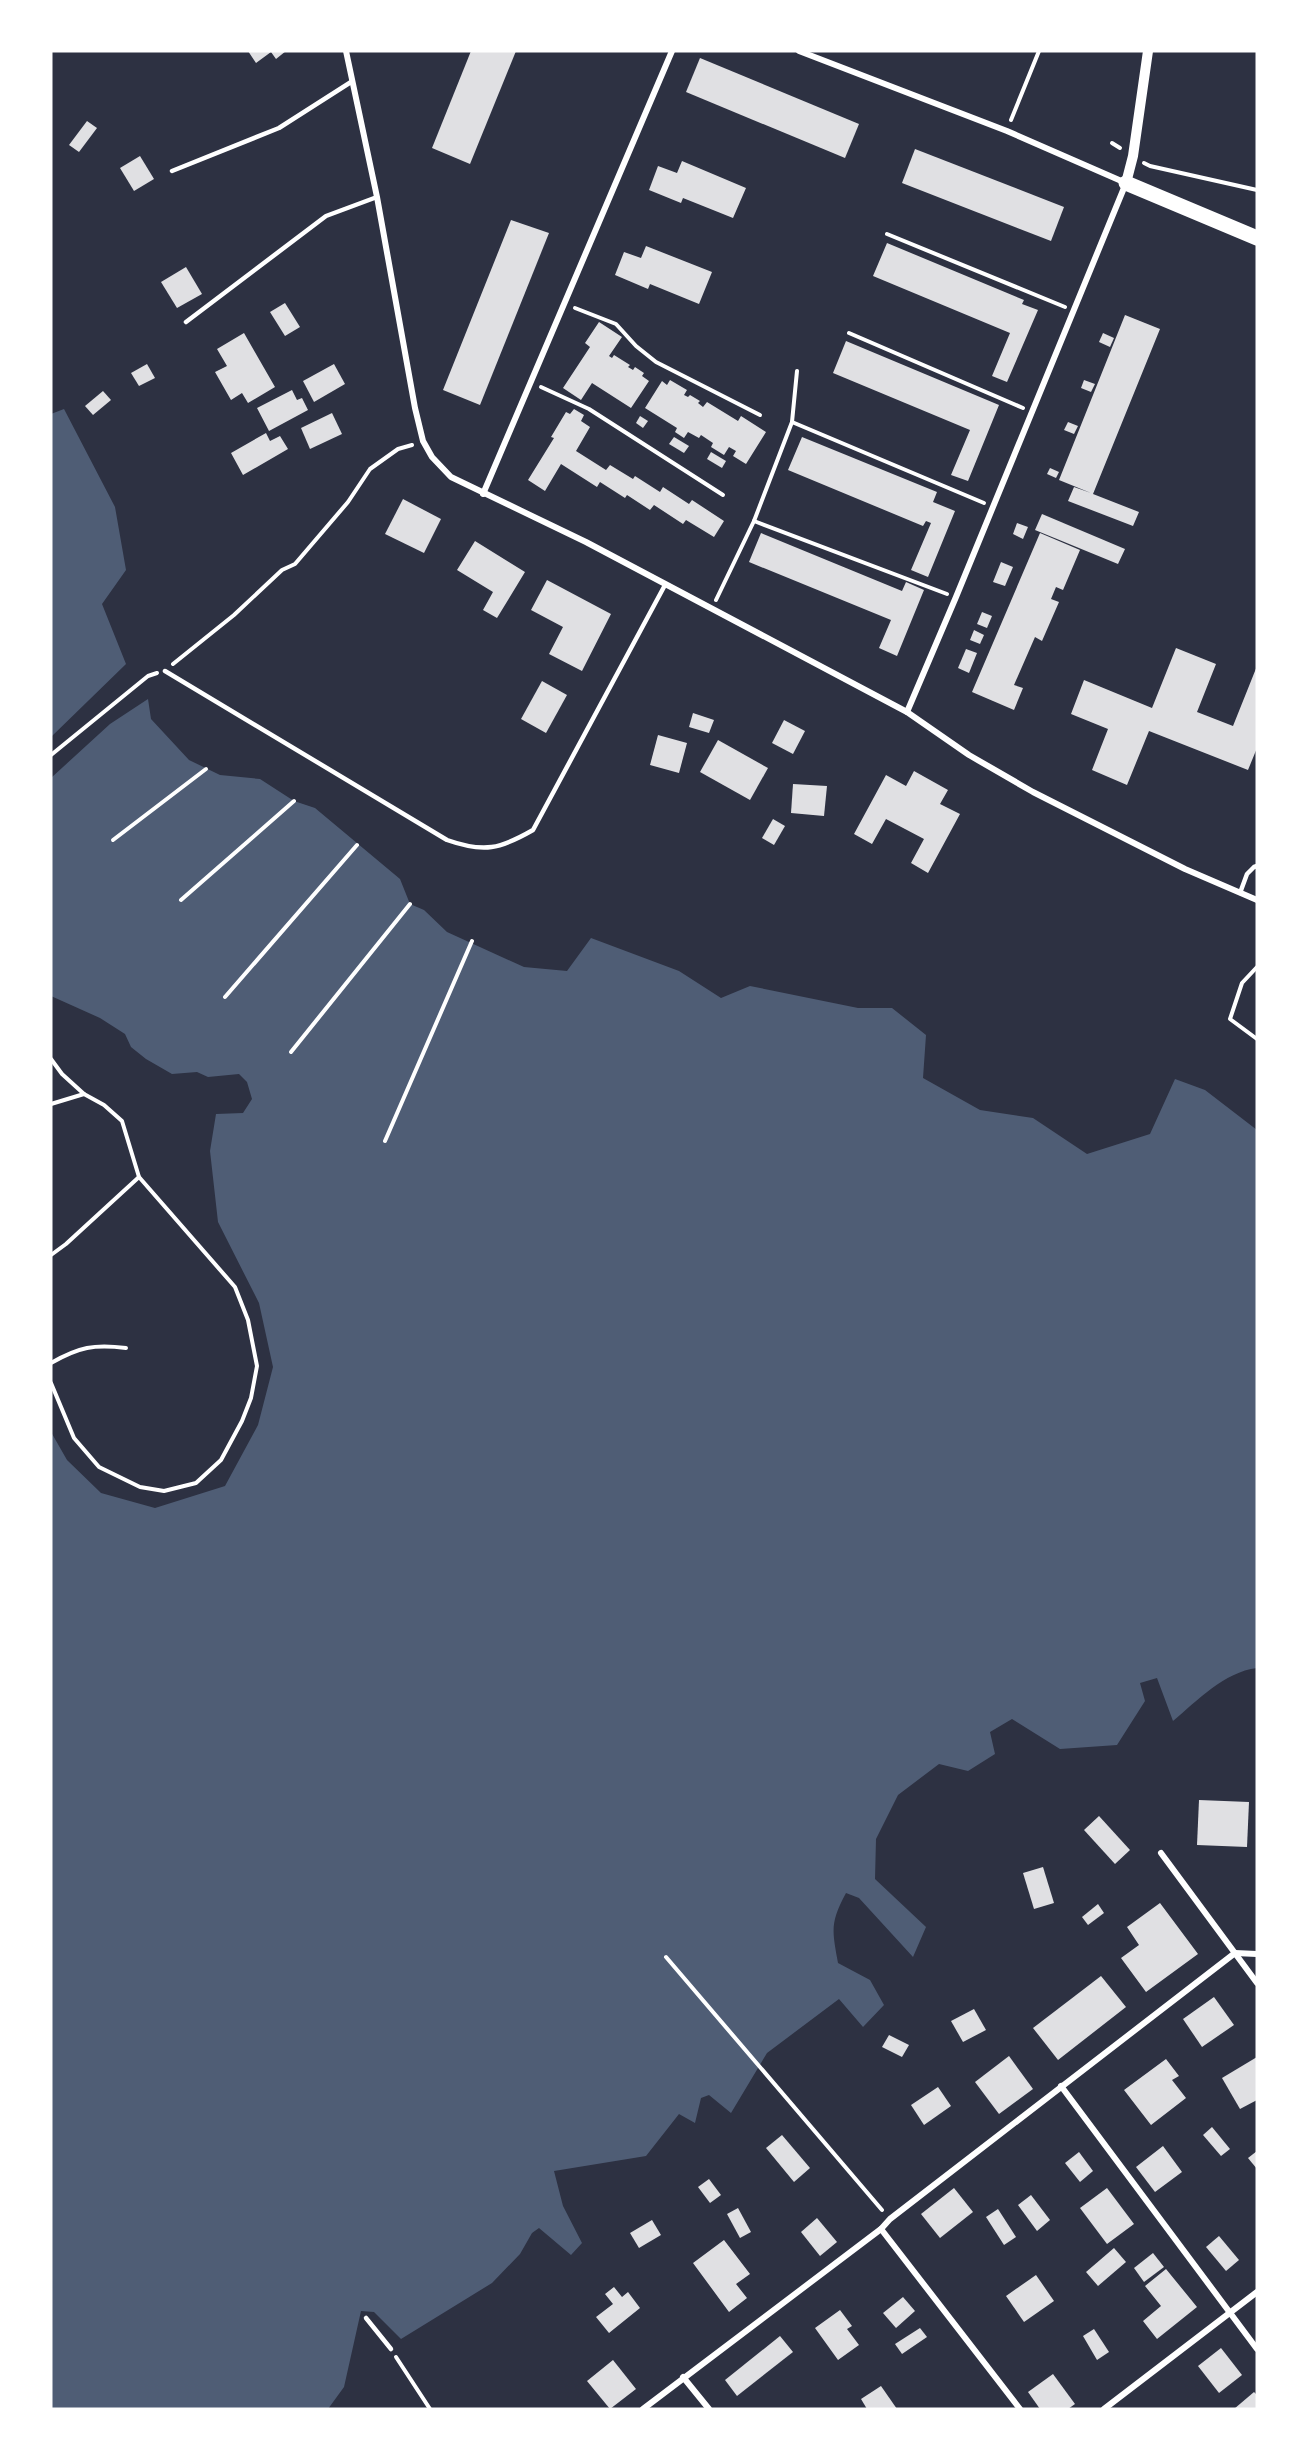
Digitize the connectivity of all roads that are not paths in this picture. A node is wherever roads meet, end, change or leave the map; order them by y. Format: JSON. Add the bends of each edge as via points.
{"nodes":[{"id":1,"x":346,"y":51,"type":"edge"},
{"id":2,"x":672,"y":51,"type":"edge"},
{"id":3,"x":799,"y":51,"type":"edge"},
{"id":4,"x":1148,"y":51,"type":"edge"},
{"id":5,"x":351,"y":82,"type":"junction"},
{"id":6,"x":172,"y":171,"type":"dead end"},
{"id":7,"x":1126,"y":183,"type":"junction"},
{"id":8,"x":377,"y":196,"type":"junction"},
{"id":9,"x":1257,"y":238,"type":"edge"},
{"id":10,"x":186,"y":322,"type":"dead end"},
{"id":11,"x":483,"y":494,"type":"junction"},
{"id":12,"x":665,"y":585,"type":"junction"},
{"id":13,"x":165,"y":671,"type":"road end"},
{"id":14,"x":907,"y":712,"type":"junction"},
{"id":15,"x":1257,"y":866,"type":"edge"},
{"id":16,"x":1240,"y":894,"type":"junction"},
{"id":17,"x":1257,"y":900,"type":"edge"},
{"id":18,"x":1161,"y":1853,"type":"dead end"},
{"id":19,"x":1235,"y":1953,"type":"junction"},
{"id":20,"x":1257,"y":1954,"type":"edge"},
{"id":21,"x":1257,"y":1983,"type":"edge"},
{"id":22,"x":1061,"y":2086,"type":"junction"},
{"id":23,"x":882,"y":2229,"type":"junction"},
{"id":24,"x":1257,"y":2292,"type":"edge"},
{"id":25,"x":1230,"y":2312,"type":"junction"},
{"id":26,"x":366,"y":2318,"type":"dead end"},
{"id":27,"x":391,"y":2349,"type":"road end"},
{"id":28,"x":1257,"y":2349,"type":"edge"},
{"id":29,"x":683,"y":2377,"type":"junction"},
{"id":30,"x":643,"y":2409,"type":"edge"},
{"id":31,"x":709,"y":2409,"type":"edge"},
{"id":32,"x":1020,"y":2409,"type":"edge"},
{"id":33,"x":1104,"y":2409,"type":"edge"}],
"edges":[{"from":1,"to":5,"type":"street"},
{"from":2,"to":11,"type":"street"},
{"from":3,"to":7,"type":"street","via":[[1007,131]]},
{"from":4,"to":7,"type":"street"},
{"from":5,"to":6,"type":"lane","via":[[279,128]]},
{"from":5,"to":8,"type":"street"},
{"from":7,"to":9,"type":"main road"},
{"from":7,"to":14,"type":"street"},
{"from":8,"to":10,"type":"lane","via":[[326,216]]},
{"from":8,"to":11,"type":"street","via":[[423,441],[451,477]]},
{"from":11,"to":12,"type":"street","via":[[586,542]]},
{"from":12,"to":13,"type":"lane","via":[[534,830],[507,845],[484,849],[447,840]]},
{"from":12,"to":14,"type":"street"},
{"from":14,"to":16,"type":"street","via":[[969,755],[1033,792]]},
{"from":15,"to":16,"type":"lane","via":[[1247,874]]},
{"from":16,"to":17,"type":"street"},
{"from":18,"to":19,"type":"street"},
{"from":19,"to":20,"type":"street"},
{"from":19,"to":21,"type":"street"},
{"from":19,"to":22,"type":"street"},
{"from":22,"to":23,"type":"street"},
{"from":22,"to":25,"type":"street"},
{"from":23,"to":29,"type":"street"},
{"from":23,"to":32,"type":"street"},
{"from":24,"to":25,"type":"street"},
{"from":25,"to":28,"type":"street"},
{"from":25,"to":33,"type":"street"},
{"from":26,"to":27,"type":"lane"},
{"from":29,"to":30,"type":"street"},
{"from":29,"to":31,"type":"street"}]}
